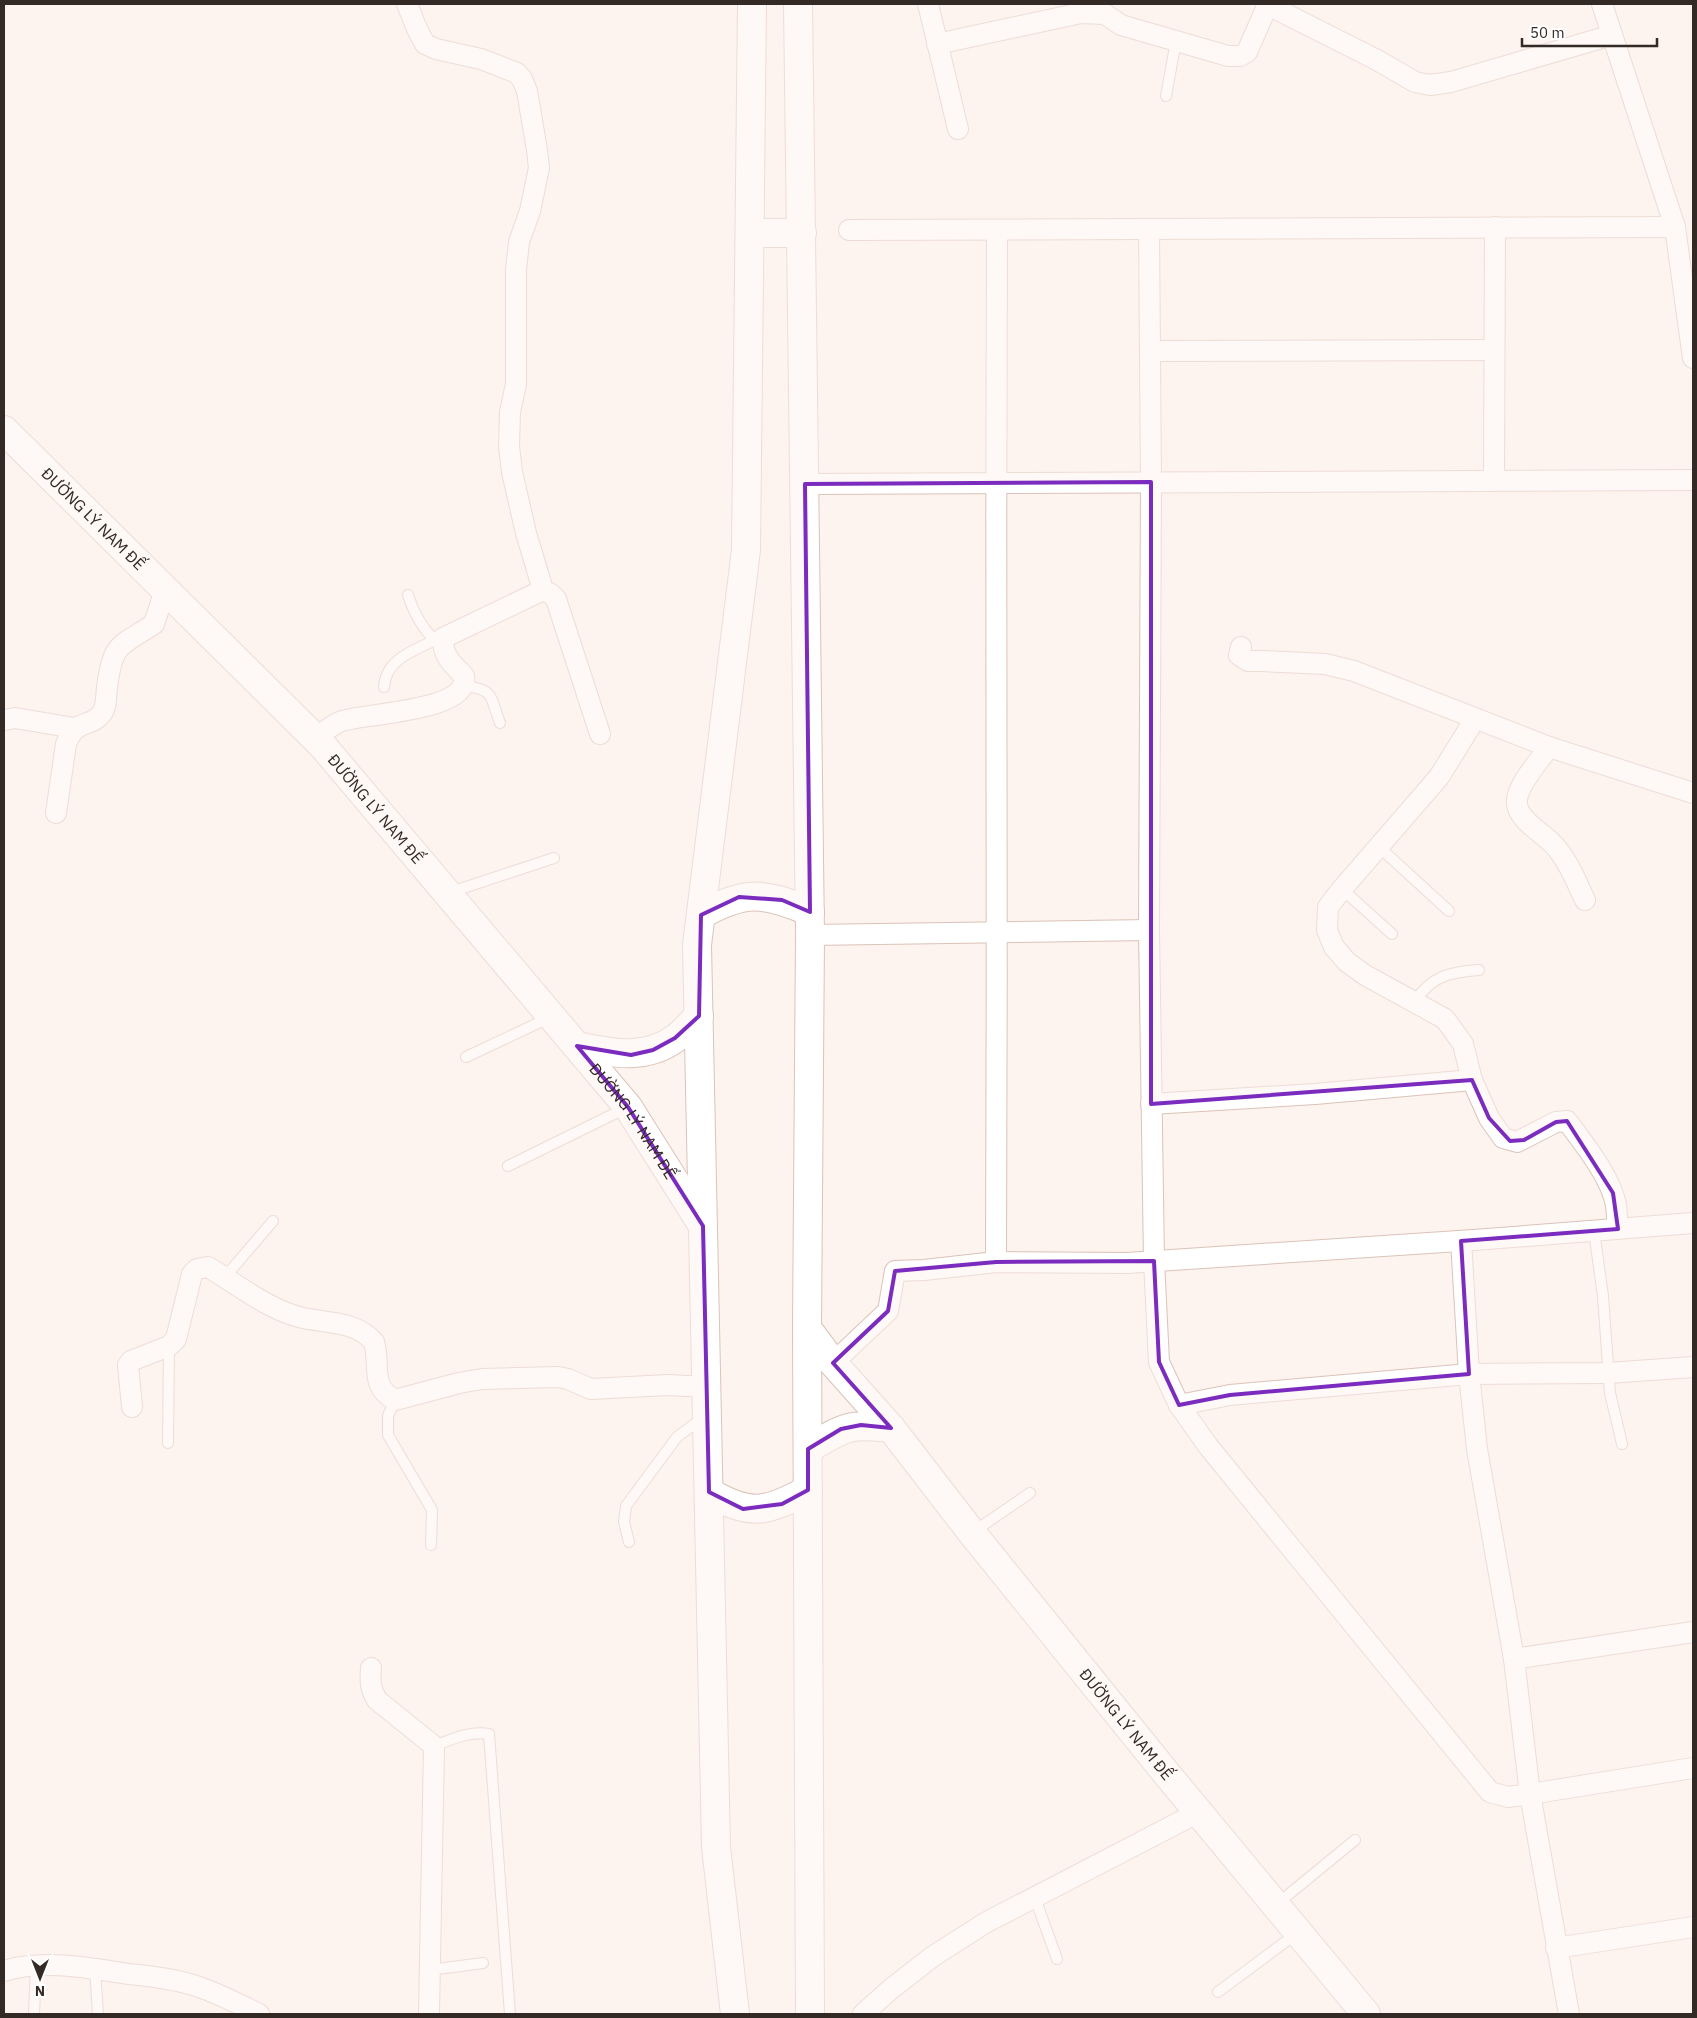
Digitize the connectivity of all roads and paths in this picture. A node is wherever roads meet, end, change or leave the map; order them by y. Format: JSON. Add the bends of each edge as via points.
{"nodes":[{"id":1,"x":407,"y":4,"type":"edge"},
{"id":2,"x":752,"y":4,"type":"edge"},
{"id":3,"x":798,"y":4,"type":"edge"},
{"id":4,"x":928,"y":4,"type":"edge"},
{"id":5,"x":1268,"y":4,"type":"edge"},
{"id":6,"x":1602,"y":4,"type":"edge"},
{"id":7,"x":1612,"y":35,"type":"junction"},
{"id":8,"x":1176,"y":41,"type":"junction"},
{"id":9,"x":937,"y":44,"type":"junction"},
{"id":10,"x":1166,"y":96,"type":"dead end"},
{"id":11,"x":958,"y":129,"type":"dead end"},
{"id":12,"x":1495,"y":227,"type":"junction"},
{"id":13,"x":1675,"y":227,"type":"junction"},
{"id":14,"x":1149,"y":229,"type":"junction"},
{"id":15,"x":849,"y":230,"type":"dead end"},
{"id":16,"x":997,"y":230,"type":"junction"},
{"id":17,"x":750,"y":233,"type":"junction"},
{"id":18,"x":802,"y":233,"type":"junction"},
{"id":19,"x":1494,"y":350,"type":"junction"},
{"id":20,"x":1150,"y":351,"type":"junction"},
{"id":21,"x":1693,"y":358,"type":"edge"},
{"id":22,"x":4,"y":430,"type":"edge"},
{"id":23,"x":1693,"y":480,"type":"edge"},
{"id":24,"x":1494,"y":481,"type":"junction"},
{"id":25,"x":996,"y":482,"type":"junction"},
{"id":26,"x":1151,"y":482,"type":"junction"},
{"id":27,"x":805,"y":484,"type":"junction"},
{"id":28,"x":166,"y":590,"type":"junction"},
{"id":29,"x":543,"y":590,"type":"junction"},
{"id":30,"x":408,"y":594,"type":"dead end"},
{"id":31,"x":439,"y":643,"type":"junction"},
{"id":32,"x":1241,"y":647,"type":"dead end"},
{"id":33,"x":464,"y":686,"type":"junction"},
{"id":34,"x":384,"y":687,"type":"dead end"},
{"id":35,"x":1475,"y":719,"type":"junction"},
{"id":36,"x":4,"y":720,"type":"edge"},
{"id":37,"x":500,"y":723,"type":"dead end"},
{"id":38,"x":74,"y":728,"type":"junction"},
{"id":39,"x":600,"y":734,"type":"dead end"},
{"id":40,"x":316,"y":738,"type":"junction"},
{"id":41,"x":1549,"y":746,"type":"junction"},
{"id":42,"x":1693,"y":793,"type":"edge"},
{"id":43,"x":56,"y":813,"type":"dead end"},
{"id":44,"x":1379,"y":848,"type":"junction"},
{"id":45,"x":554,"y":858,"type":"dead end"},
{"id":46,"x":1342,"y":889,"type":"junction"},
{"id":47,"x":447,"y":893,"type":"junction"},
{"id":48,"x":1585,"y":900,"type":"dead end"},
{"id":49,"x":1449,"y":911,"type":"dead end"},
{"id":50,"x":701,"y":915,"type":"junction"},
{"id":51,"x":810,"y":924,"type":"junction"},
{"id":52,"x":1149,"y":930,"type":"junction"},
{"id":53,"x":998,"y":931,"type":"junction"},
{"id":54,"x":1392,"y":934,"type":"dead end"},
{"id":55,"x":1479,"y":970,"type":"dead end"},
{"id":56,"x":1414,"y":1002,"type":"junction"},
{"id":57,"x":699,"y":1016,"type":"junction"},
{"id":58,"x":552,"y":1017,"type":"junction"},
{"id":59,"x":577,"y":1046,"type":"junction"},
{"id":60,"x":466,"y":1057,"type":"dead end"},
{"id":61,"x":1472,"y":1080,"type":"junction"},
{"id":62,"x":1151,"y":1104,"type":"junction"},
{"id":63,"x":628,"y":1107,"type":"junction"},
{"id":64,"x":508,"y":1166,"type":"dead end"},
{"id":65,"x":273,"y":1221,"type":"dead end"},
{"id":66,"x":1693,"y":1223,"type":"edge"},
{"id":67,"x":703,"y":1226,"type":"junction"},
{"id":68,"x":1618,"y":1229,"type":"junction"},
{"id":69,"x":1594,"y":1231,"type":"junction"},
{"id":70,"x":1461,"y":1241,"type":"junction"},
{"id":71,"x":1154,"y":1261,"type":"junction"},
{"id":72,"x":996,"y":1262,"type":"junction"},
{"id":73,"x":225,"y":1277,"type":"junction"},
{"id":74,"x":807,"y":1328,"type":"junction"},
{"id":75,"x":169,"y":1346,"type":"junction"},
{"id":76,"x":833,"y":1363,"type":"junction"},
{"id":77,"x":1693,"y":1367,"type":"edge"},
{"id":78,"x":1608,"y":1373,"type":"junction"},
{"id":79,"x":1469,"y":1374,"type":"junction"},
{"id":80,"x":706,"y":1387,"type":"junction"},
{"id":81,"x":395,"y":1400,"type":"junction"},
{"id":82,"x":1179,"y":1405,"type":"junction"},
{"id":83,"x":132,"y":1407,"type":"dead end"},
{"id":84,"x":707,"y":1415,"type":"junction"},
{"id":85,"x":891,"y":1428,"type":"junction"},
{"id":86,"x":168,"y":1443,"type":"dead end"},
{"id":87,"x":1622,"y":1444,"type":"dead end"},
{"id":88,"x":808,"y":1449,"type":"junction"},
{"id":89,"x":808,"y":1490,"type":"junction"},
{"id":90,"x":709,"y":1492,"type":"junction"},
{"id":91,"x":1030,"y":1492,"type":"dead end"},
{"id":92,"x":972,"y":1533,"type":"junction"},
{"id":93,"x":629,"y":1542,"type":"dead end"},
{"id":94,"x":431,"y":1545,"type":"dead end"},
{"id":95,"x":1693,"y":1632,"type":"edge"},
{"id":96,"x":1514,"y":1659,"type":"junction"},
{"id":97,"x":371,"y":1668,"type":"dead end"},
{"id":98,"x":434,"y":1746,"type":"junction"},
{"id":99,"x":1693,"y":1768,"type":"edge"},
{"id":100,"x":1530,"y":1794,"type":"junction"},
{"id":101,"x":1199,"y":1812,"type":"junction"},
{"id":102,"x":1356,"y":1840,"type":"dead end"},
{"id":103,"x":1035,"y":1898,"type":"junction"},
{"id":104,"x":1276,"y":1905,"type":"junction"},
{"id":105,"x":1693,"y":1927,"type":"edge"},
{"id":106,"x":1298,"y":1932,"type":"junction"},
{"id":107,"x":1556,"y":1948,"type":"junction"},
{"id":108,"x":1057,"y":1959,"type":"dead end"},
{"id":109,"x":484,"y":1964,"type":"dead end"},
{"id":110,"x":36,"y":1966,"type":"junction"},
{"id":111,"x":95,"y":1969,"type":"junction"},
{"id":112,"x":430,"y":1970,"type":"junction"},
{"id":113,"x":4,"y":1971,"type":"edge"},
{"id":114,"x":1218,"y":1992,"type":"dead end"},
{"id":115,"x":34,"y":2014,"type":"edge"},
{"id":116,"x":98,"y":2014,"type":"edge"},
{"id":117,"x":259,"y":2014,"type":"edge"},
{"id":118,"x":429,"y":2014,"type":"edge"},
{"id":119,"x":510,"y":2014,"type":"edge"},
{"id":120,"x":735,"y":2014,"type":"edge"},
{"id":121,"x":810,"y":2014,"type":"edge"},
{"id":122,"x":863,"y":2014,"type":"edge"},
{"id":123,"x":1366,"y":2014,"type":"edge"},
{"id":124,"x":1569,"y":2014,"type":"edge"}],
"edges":[{"from":1,"to":29,"type":"street","via":[[425,44],[481,59],[517,73],[526,91],[538,168],[530,211],[519,242],[516,270],[516,384],[510,412],[509,446],[526,533]]},
{"from":2,"to":17,"type":"street"},
{"from":3,"to":18,"type":"street"},
{"from":4,"to":9,"type":"street"},
{"from":5,"to":7,"type":"street","via":[[1415,82],[1430,85],[1451,82]]},
{"from":5,"to":8,"type":"street","via":[[1247,52],[1240,56],[1228,56]]},
{"from":6,"to":7,"type":"street"},
{"from":7,"to":13,"type":"street"},
{"from":8,"to":9,"type":"street","via":[[1120,25],[1105,14],[1081,13]]},
{"from":8,"to":10,"type":"lane"},
{"from":9,"to":11,"type":"street"},
{"from":12,"to":13,"type":"street"},
{"from":12,"to":14,"type":"street"},
{"from":12,"to":19,"type":"street"},
{"from":13,"to":21,"type":"street"},
{"from":14,"to":16,"type":"street"},
{"from":14,"to":20,"type":"street"},
{"from":15,"to":16,"type":"street"},
{"from":16,"to":25,"type":"street"},
{"from":17,"to":18,"type":"street"},
{"from":17,"to":50,"type":"street","via":[[746,550]]},
{"from":18,"to":27,"type":"street"},
{"from":19,"to":20,"type":"street"},
{"from":19,"to":24,"type":"street"},
{"from":20,"to":26,"type":"street"},
{"from":22,"to":28,"type":"street","name":"ĐƯỜNG LÝ NAM ĐẾ"},
{"from":23,"to":24,"type":"street"},
{"from":24,"to":26,"type":"street"},
{"from":25,"to":26,"type":"street"},
{"from":25,"to":27,"type":"street"},
{"from":25,"to":53,"type":"street"},
{"from":26,"to":52,"type":"street"},
{"from":27,"to":51,"type":"street"},
{"from":28,"to":38,"type":"street","via":[[154,624],[121,644],[113,656],[101,714]]},
{"from":28,"to":40,"type":"street","name":"ĐƯỜNG LÝ NAM ĐẾ"},
{"from":29,"to":31,"type":"street"},
{"from":29,"to":39,"type":"street","via":[[556,599]]},
{"from":30,"to":31,"type":"lane","via":[[421,624]]},
{"from":31,"to":33,"type":"street","via":[[464,676]]},
{"from":31,"to":34,"type":"lane","via":[[396,661]]},
{"from":32,"to":35,"type":"street","via":[[1239,654],[1248,661],[1325,664],[1354,671]]},
{"from":33,"to":37,"type":"lane","via":[[480,687],[488,693]]},
{"from":33,"to":40,"type":"street","via":[[459,693],[436,704],[341,721]]},
{"from":35,"to":41,"type":"street"},
{"from":35,"to":44,"type":"street","via":[[1439,777]]},
{"from":36,"to":38,"type":"street","via":[[15,718]]},
{"from":38,"to":43,"type":"street","via":[[66,744]]},
{"from":40,"to":47,"type":"street","name":"ĐƯỜNG LÝ NAM ĐẾ"},
{"from":41,"to":42,"type":"street"},
{"from":41,"to":48,"type":"street","via":[[1516,799],[1519,813],[1554,844]]},
{"from":44,"to":46,"type":"street"},
{"from":44,"to":49,"type":"lane"},
{"from":45,"to":47,"type":"lane"},
{"from":46,"to":54,"type":"lane"},
{"from":46,"to":56,"type":"street","via":[[1328,908],[1328,930],[1334,947],[1365,975]]},
{"from":47,"to":58,"type":"street","name":"ĐƯỜNG LÝ NAM ĐẾ"},
{"from":50,"to":51,"type":"street","via":[[739,897],[761,896],[782,900]]},
{"from":50,"to":57,"type":"street","via":[[697,945]]},
{"from":51,"to":53,"type":"street"},
{"from":51,"to":74,"type":"street"},
{"from":52,"to":53,"type":"street"},
{"from":52,"to":62,"type":"street"},
{"from":53,"to":72,"type":"street"},
{"from":55,"to":56,"type":"lane","via":[[1445,975],[1424,988]]},
{"from":56,"to":61,"type":"street","via":[[1445,1019],[1463,1044]]},
{"from":57,"to":59,"type":"street","via":[[675,1038],[653,1050],[630,1055]]},
{"from":57,"to":67,"type":"street"},
{"from":58,"to":59,"type":"street","name":"ĐƯỜNG LÝ NAM ĐẾ"},
{"from":58,"to":60,"type":"lane"},
{"from":59,"to":63,"type":"street","name":"ĐƯỜNG LÝ NAM ĐẾ"},
{"from":61,"to":62,"type":"street"},
{"from":61,"to":68,"type":"street","via":[[1489,1118],[1503,1138],[1517,1142],[1556,1122],[1567,1121],[1613,1193]]},
{"from":62,"to":71,"type":"street"},
{"from":63,"to":64,"type":"lane"},
{"from":63,"to":67,"type":"street","name":"ĐƯỜNG LÝ NAM ĐẾ"},
{"from":65,"to":73,"type":"lane"},
{"from":66,"to":68,"type":"street"},
{"from":67,"to":80,"type":"street"},
{"from":68,"to":69,"type":"street"},
{"from":69,"to":70,"type":"street"},
{"from":69,"to":78,"type":"lane","via":[[1603,1296]]},
{"from":70,"to":71,"type":"street"},
{"from":70,"to":79,"type":"street"},
{"from":71,"to":72,"type":"street"},
{"from":71,"to":82,"type":"street","via":[[1159,1362]]},
{"from":72,"to":76,"type":"street","via":[[895,1271],[888,1311]]},
{"from":73,"to":75,"type":"street","via":[[208,1267],[197,1268],[192,1274],[176,1339]]},
{"from":73,"to":81,"type":"street","via":[[280,1310],[360,1330],[374,1342],[380,1389]]},
{"from":74,"to":76,"type":"street","name":"ĐƯỜNG LÝ NAM ĐẾ"},
{"from":74,"to":88,"type":"street"},
{"from":75,"to":83,"type":"street","via":[[128,1365]]},
{"from":75,"to":86,"type":"lane"},
{"from":76,"to":85,"type":"street","name":"ĐƯỜNG LÝ NAM ĐẾ"},
{"from":77,"to":78,"type":"street"},
{"from":78,"to":79,"type":"street"},
{"from":78,"to":87,"type":"lane"},
{"from":79,"to":82,"type":"street","via":[[1230,1395]]},
{"from":79,"to":96,"type":"street","via":[[1477,1449]]},
{"from":80,"to":81,"type":"street","via":[[668,1385],[591,1389],[558,1377],[482,1379]]},
{"from":80,"to":84,"type":"street"},
{"from":81,"to":94,"type":"lane","via":[[388,1416],[388,1435],[432,1510]]},
{"from":82,"to":100,"type":"street","via":[[1208,1446],[1490,1792],[1508,1797]]},
{"from":84,"to":90,"type":"street"},
{"from":84,"to":93,"type":"lane","via":[[677,1437],[626,1506],[624,1522]]},
{"from":85,"to":88,"type":"street","via":[[861,1425],[841,1429]]},
{"from":85,"to":92,"type":"street","name":"ĐƯỜNG LÝ NAM ĐẾ"},
{"from":88,"to":89,"type":"street"},
{"from":89,"to":90,"type":"street","via":[[782,1504],[762,1509],[743,1509]]},
{"from":89,"to":121,"type":"street"},
{"from":90,"to":120,"type":"street","via":[[716,1847]]},
{"from":91,"to":92,"type":"lane"},
{"from":92,"to":101,"type":"street","name":"ĐƯỜNG LÝ NAM ĐẾ"},
{"from":95,"to":96,"type":"street"},
{"from":96,"to":100,"type":"street"},
{"from":97,"to":98,"type":"street","via":[[370,1685],[377,1700]]},
{"from":98,"to":112,"type":"street"},
{"from":98,"to":119,"type":"lane","via":[[468,1734],[489,1734]]},
{"from":99,"to":100,"type":"street"},
{"from":100,"to":107,"type":"street"},
{"from":101,"to":103,"type":"street"},
{"from":101,"to":104,"type":"street","name":"ĐƯỜNG LÝ NAM ĐẾ"},
{"from":102,"to":104,"type":"lane"},
{"from":103,"to":108,"type":"lane"},
{"from":103,"to":122,"type":"street","via":[[985,1923],[932,1957]]},
{"from":104,"to":106,"type":"street","name":"ĐƯỜNG LÝ NAM ĐẾ"},
{"from":105,"to":107,"type":"street"},
{"from":106,"to":114,"type":"lane"},
{"from":106,"to":123,"type":"street","name":"ĐƯỜNG LÝ NAM ĐẾ"},
{"from":107,"to":124,"type":"street"},
{"from":109,"to":112,"type":"lane"},
{"from":110,"to":111,"type":"street"},
{"from":110,"to":113,"type":"street"},
{"from":110,"to":115,"type":"lane"},
{"from":111,"to":116,"type":"lane"},
{"from":111,"to":117,"type":"street","via":[[191,1984]]},
{"from":112,"to":118,"type":"street"}]}
